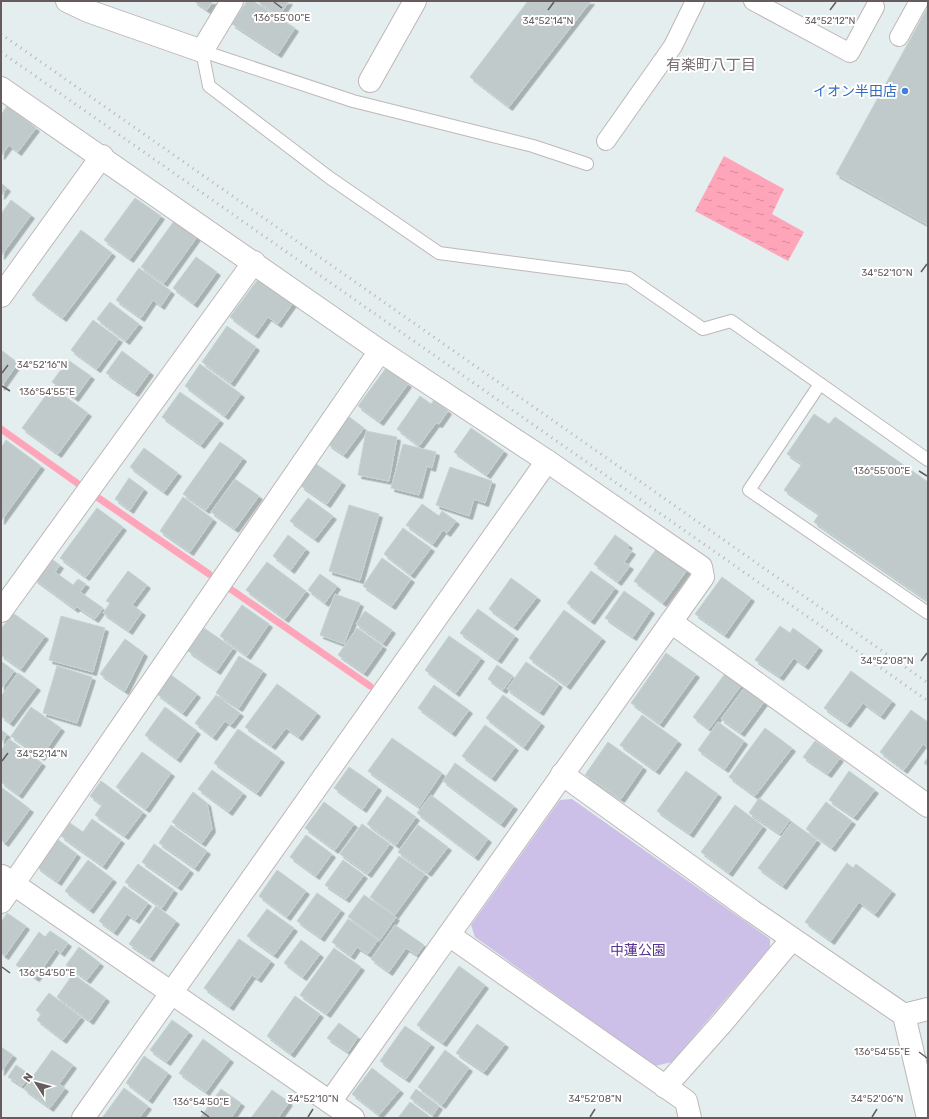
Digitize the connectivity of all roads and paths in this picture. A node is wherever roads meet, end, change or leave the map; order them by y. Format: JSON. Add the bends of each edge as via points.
{"nodes":[{"id":1,"x":66,"y":1,"type":"edge"},
{"id":2,"x":232,"y":1,"type":"edge"},
{"id":3,"x":415,"y":1,"type":"edge"},
{"id":4,"x":695,"y":1,"type":"edge"},
{"id":5,"x":753,"y":1,"type":"edge"},
{"id":6,"x":919,"y":1,"type":"edge"},
{"id":7,"x":875,"y":7,"type":"dead end"},
{"id":8,"x":899,"y":37,"type":"dead end"},
{"id":9,"x":202,"y":51,"type":"junction"},
{"id":10,"x":370,"y":81,"type":"dead end"},
{"id":11,"x":1,"y":88,"type":"edge"},
{"id":12,"x":606,"y":141,"type":"dead end"},
{"id":13,"x":102,"y":156,"type":"junction"},
{"id":14,"x":587,"y":164,"type":"dead end"},
{"id":15,"x":254,"y":262,"type":"junction"},
{"id":16,"x":1,"y":296,"type":"edge"},
{"id":17,"x":380,"y":351,"type":"junction"},
{"id":18,"x":820,"y":384,"type":"junction"},
{"id":19,"x":928,"y":460,"type":"edge"},
{"id":20,"x":547,"y":461,"type":"junction"},
{"id":21,"x":1,"y":611,"type":"edge"},
{"id":22,"x":928,"y":613,"type":"edge"},
{"id":23,"x":671,"y":622,"type":"junction"},
{"id":24,"x":562,"y":774,"type":"junction"},
{"id":25,"x":928,"y":806,"type":"edge"},
{"id":26,"x":7,"y":880,"type":"edge"},
{"id":27,"x":1,"y":902,"type":"edge"},
{"id":28,"x":449,"y":935,"type":"junction"},
{"id":29,"x":792,"y":939,"type":"junction"},
{"id":30,"x":171,"y":993,"type":"junction"},
{"id":31,"x":928,"y":1009,"type":"edge"},
{"id":32,"x":904,"y":1015,"type":"junction"},
{"id":33,"x":665,"y":1087,"type":"junction"},
{"id":34,"x":330,"y":1102,"type":"junction"},
{"id":35,"x":84,"y":1118,"type":"edge"},
{"id":36,"x":353,"y":1118,"type":"edge"},
{"id":37,"x":690,"y":1118,"type":"edge"},
{"id":38,"x":928,"y":1118,"type":"edge"}],
"edges":[{"from":1,"to":9,"type":"street"},
{"from":2,"to":9,"type":"street"},
{"from":3,"to":10,"type":"street"},
{"from":4,"to":12,"type":"street","via":[[673,46]]},
{"from":5,"to":7,"type":"street","via":[[850,53]]},
{"from":6,"to":8,"type":"street"},
{"from":9,"to":14,"type":"lane","via":[[353,101],[533,146]]},
{"from":9,"to":18,"type":"lane","via":[[209,86],[330,178],[439,252],[628,278],[703,329],[731,321]]},
{"from":11,"to":13,"type":"street"},
{"from":13,"to":15,"type":"street"},
{"from":13,"to":16,"type":"street"},
{"from":15,"to":17,"type":"street"},
{"from":15,"to":21,"type":"street"},
{"from":17,"to":20,"type":"street"},
{"from":17,"to":26,"type":"street"},
{"from":18,"to":19,"type":"lane"},
{"from":18,"to":22,"type":"lane","via":[[749,490]]},
{"from":20,"to":23,"type":"street","via":[[701,567],[703,577]]},
{"from":20,"to":30,"type":"street"},
{"from":23,"to":24,"type":"street"},
{"from":23,"to":25,"type":"street"},
{"from":24,"to":28,"type":"street"},
{"from":24,"to":29,"type":"street"},
{"from":26,"to":27,"type":"street"},
{"from":26,"to":30,"type":"street"},
{"from":28,"to":33,"type":"street"},
{"from":28,"to":34,"type":"street"},
{"from":29,"to":32,"type":"street"},
{"from":29,"to":33,"type":"street"},
{"from":30,"to":34,"type":"street"},
{"from":30,"to":35,"type":"street"},
{"from":31,"to":32,"type":"street"},
{"from":32,"to":38,"type":"street"},
{"from":33,"to":37,"type":"street","via":[[686,1101]]},
{"from":34,"to":36,"type":"street"}]}
